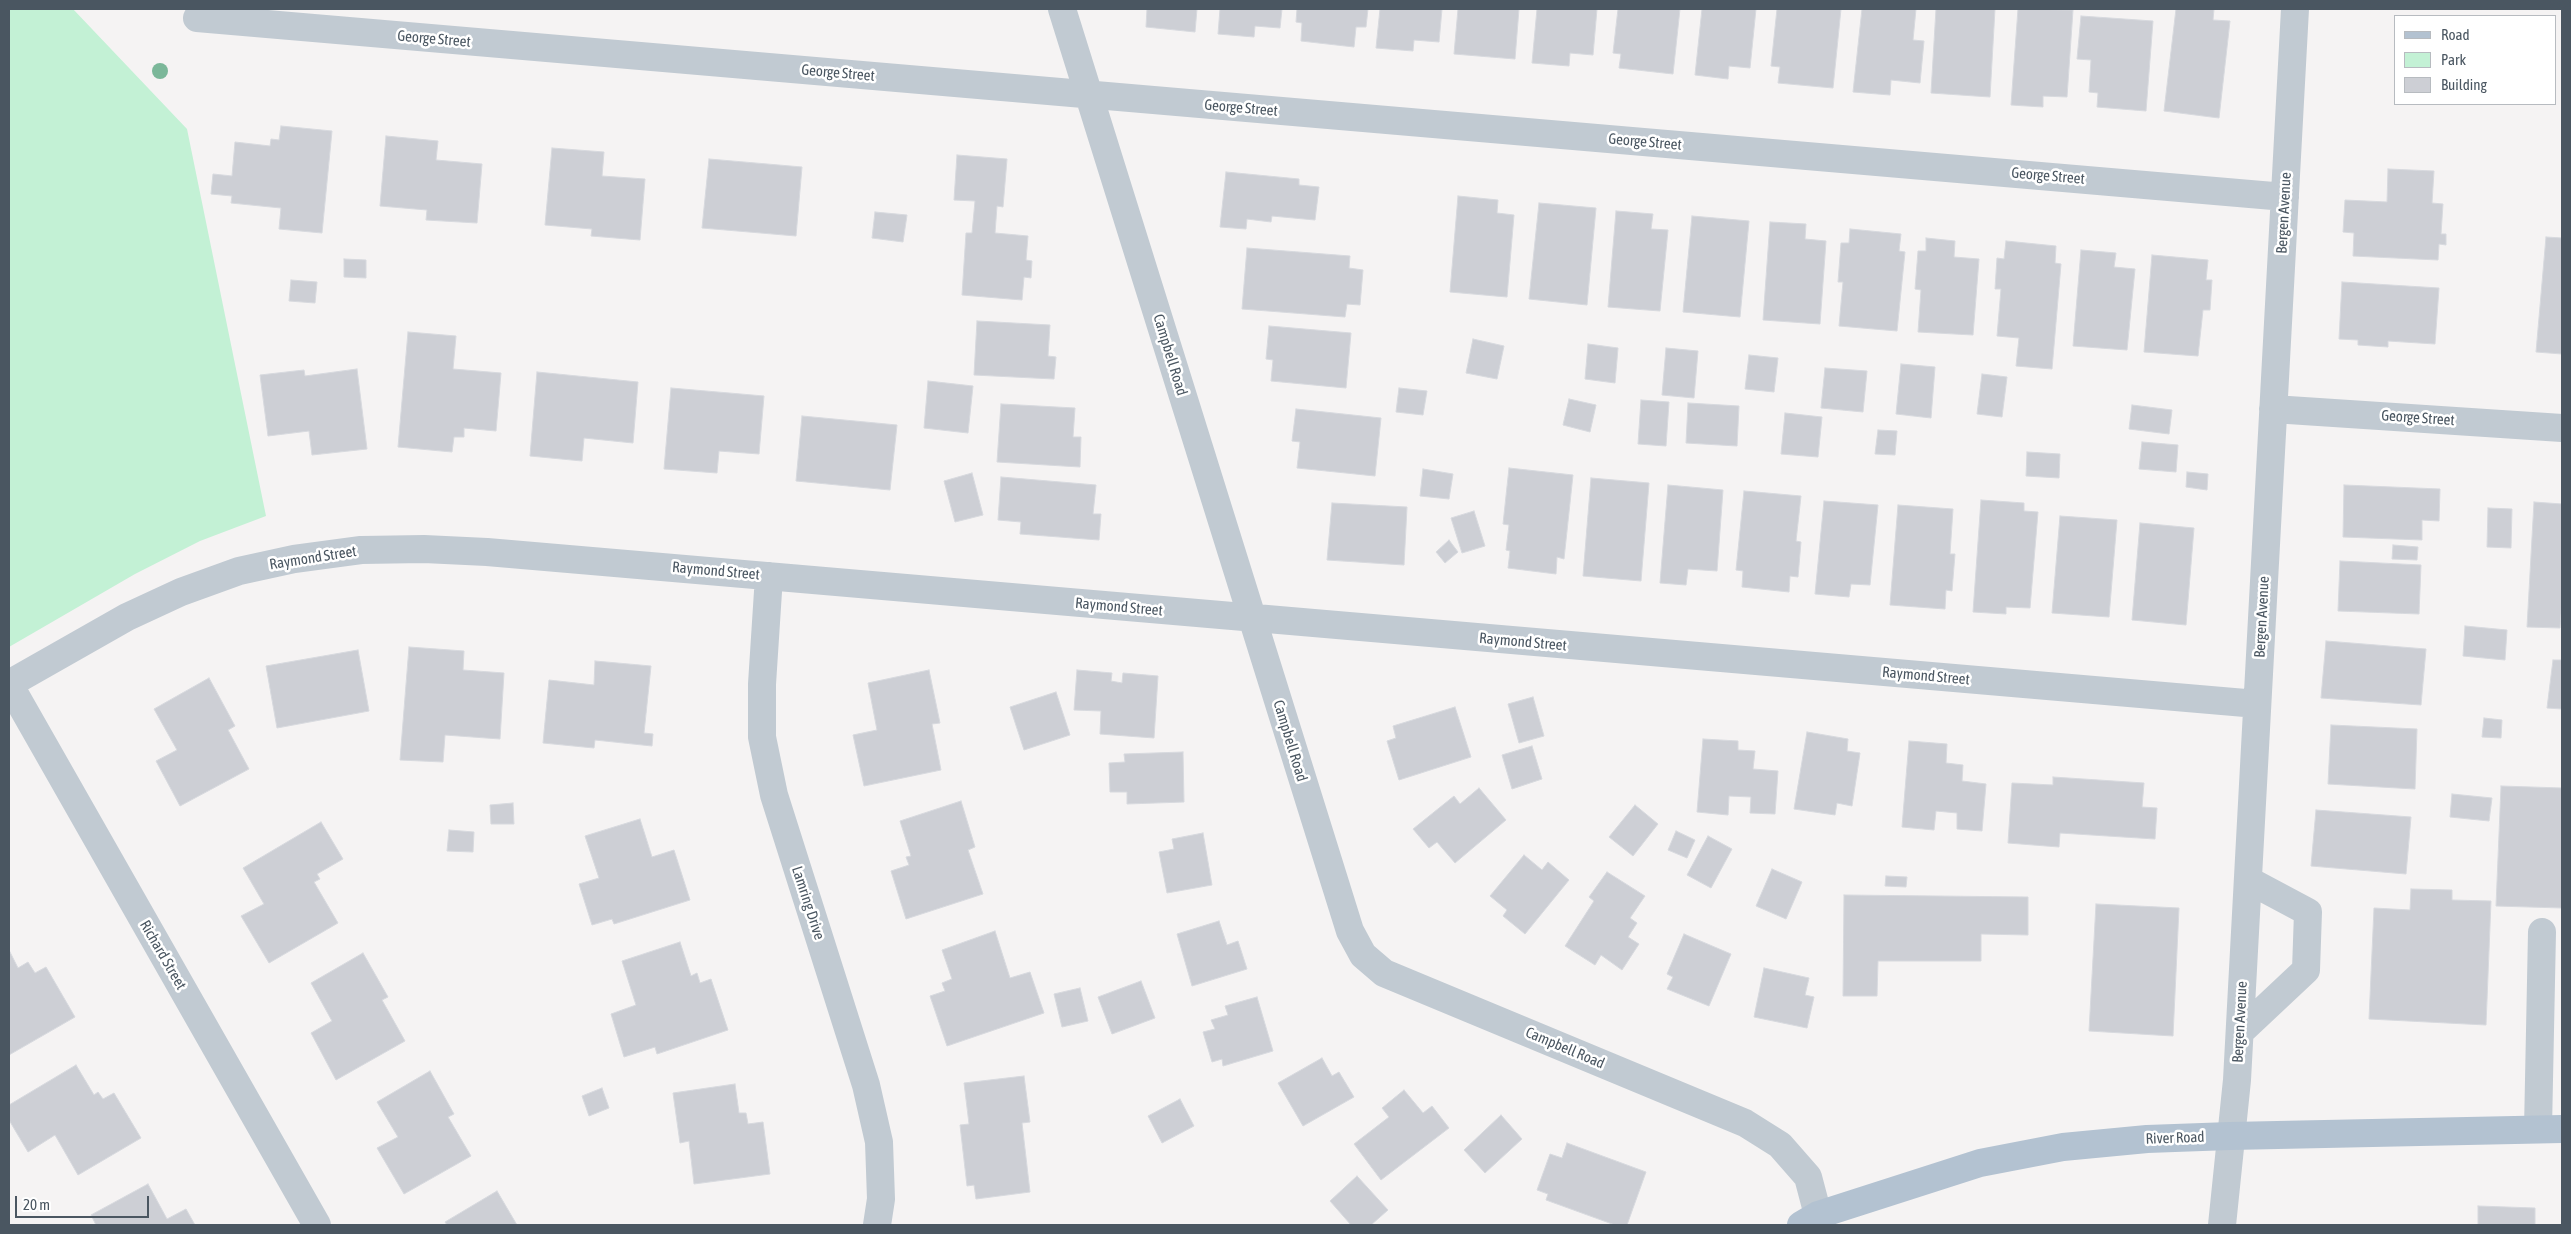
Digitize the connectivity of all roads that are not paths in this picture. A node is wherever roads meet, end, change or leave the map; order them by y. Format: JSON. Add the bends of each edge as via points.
{"nodes":[{"id":1,"x":1062,"y":9,"type":"edge"},
{"id":2,"x":2295,"y":9,"type":"edge"},
{"id":3,"x":197,"y":18,"type":"dead end"},
{"id":4,"x":1088,"y":95,"type":"junction"},
{"id":5,"x":2285,"y":197,"type":"junction"},
{"id":6,"x":2274,"y":409,"type":"junction"},
{"id":7,"x":2562,"y":428,"type":"edge"},
{"id":8,"x":769,"y":576,"type":"junction"},
{"id":9,"x":1252,"y":618,"type":"junction"},
{"id":10,"x":9,"y":684,"type":"edge"},
{"id":11,"x":2257,"y":704,"type":"junction"},
{"id":12,"x":2248,"y":880,"type":"junction"},
{"id":13,"x":2542,"y":932,"type":"dead end"},
{"id":14,"x":2240,"y":1032,"type":"junction"},
{"id":15,"x":2550,"y":1129,"type":"edge"},
{"id":16,"x":2230,"y":1136,"type":"junction"},
{"id":17,"x":1809,"y":1220,"type":"edge"},
{"id":18,"x":317,"y":1225,"type":"edge"},
{"id":19,"x":877,"y":1225,"type":"edge"},
{"id":20,"x":2222,"y":1225,"type":"edge"}],
"edges":[{"from":1,"to":4,"type":"street","name":"Campbell Road"},
{"from":2,"to":5,"type":"street","name":"Bergen Avenue"},
{"from":3,"to":4,"type":"street","name":"George Street"},
{"from":4,"to":5,"type":"street","name":"George Street"},
{"from":4,"to":9,"type":"street","name":"Campbell Road"},
{"from":5,"to":6,"type":"street","name":"Bergen Avenue"},
{"from":6,"to":7,"type":"street","name":"George Street"},
{"from":6,"to":11,"type":"street","name":"Bergen Avenue"},
{"from":8,"to":9,"type":"street","name":"Raymond Street"},
{"from":8,"to":10,"type":"street","name":"Raymond Street","via":[[424,549],[361,550],[303,558],[239,571],[181,592],[127,617]]},
{"from":8,"to":19,"type":"street","name":"Lamring Drive","via":[[762,738],[774,795],[866,1086],[879,1142],[881,1198]]},
{"from":9,"to":11,"type":"street","name":"Raymond Street"},
{"from":9,"to":17,"type":"street","name":"Campbell Road","via":[[1350,932],[1363,955],[1384,973],[1745,1123],[1780,1145],[1808,1177]]},
{"from":10,"to":18,"type":"street","name":"Richard Street"},
{"from":11,"to":12,"type":"street","name":"Bergen Avenue"},
{"from":12,"to":14,"type":"street","name":"Bergen Avenue"},
{"from":12,"to":14,"type":"street","via":[[2308,912],[2306,970]]},
{"from":13,"to":15,"type":"street"},
{"from":14,"to":16,"type":"street","name":"Bergen Avenue"},
{"from":15,"to":16,"type":"main road","name":"River Road"},
{"from":16,"to":17,"type":"main road","name":"River Road","via":[[2063,1147],[1980,1163]]},
{"from":16,"to":20,"type":"street","name":"Bergen Avenue"}]}
